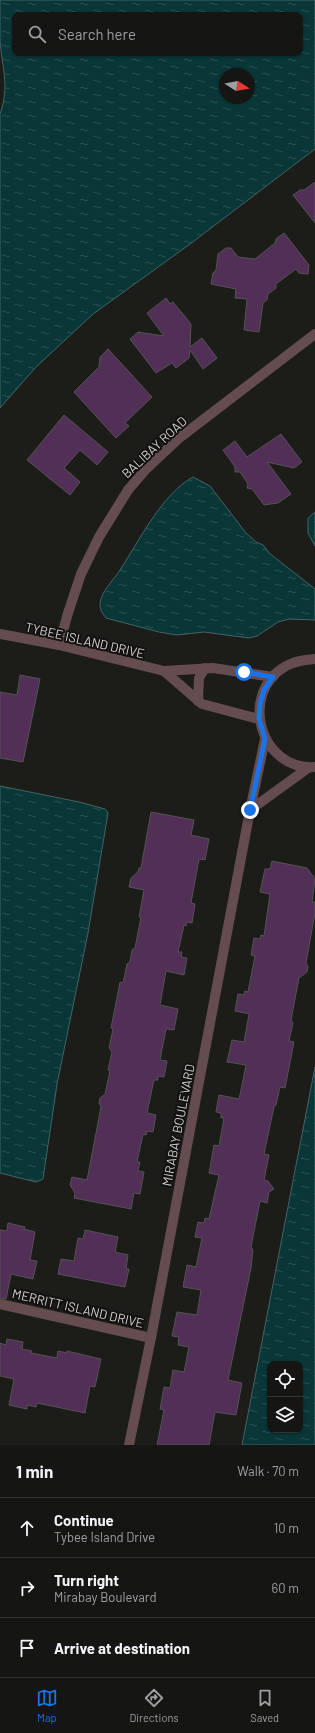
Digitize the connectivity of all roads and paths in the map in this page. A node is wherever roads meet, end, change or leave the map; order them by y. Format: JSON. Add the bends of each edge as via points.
{"nodes":[{"id":1,"x":315,"y":334,"type":"edge"},
{"id":2,"x":0,"y":634,"type":"edge"},
{"id":3,"x":59,"y":646,"type":"junction"},
{"id":4,"x":315,"y":659,"type":"edge"},
{"id":5,"x":205,"y":668,"type":"junction"},
{"id":6,"x":164,"y":671,"type":"junction"},
{"id":7,"x":273,"y":677,"type":"junction"},
{"id":8,"x":198,"y":701,"type":"junction"},
{"id":9,"x":259,"y":719,"type":"junction"},
{"id":10,"x":265,"y":739,"type":"junction"},
{"id":11,"x":311,"y":767,"type":"edge"},
{"id":12,"x":250,"y":810,"type":"junction"},
{"id":13,"x":0,"y":1304,"type":"edge"},
{"id":14,"x":151,"y":1338,"type":"junction"},
{"id":15,"x":129,"y":1445,"type":"edge"}],
"edges":[{"from":1,"to":3,"type":"street","name":"BALIBAY ROAD","via":[[178,439],[128,490],[98,537],[81,574]]},
{"from":2,"to":3,"type":"street","name":"TYBEE ISLAND DRIVE"},
{"from":3,"to":6,"type":"street","name":"TYBEE ISLAND DRIVE"},
{"from":4,"to":7,"type":"street","name":"MIRABAY BOULEVARD","via":[[300,660],[285,667]]},
{"from":5,"to":6,"type":"street","name":"TYBEE ISLAND DRIVE"},
{"from":5,"to":7,"type":"street","name":"TYBEE ISLAND DRIVE"},
{"from":5,"to":8,"type":"street","via":[[199,678]]},
{"from":6,"to":8,"type":"street","name":"TYBEE ISLAND DRIVE"},
{"from":7,"to":9,"type":"street","name":"MIRABAY BOULEVARD","via":[[264,690]]},
{"from":8,"to":9,"type":"street","name":"TYBEE ISLAND DRIVE"},
{"from":9,"to":10,"type":"street","name":"MIRABAY BOULEVARD"},
{"from":10,"to":11,"type":"street","name":"MIRABAY BOULEVARD","via":[[276,753],[290,763]]},
{"from":10,"to":12,"type":"street","name":"MIRABAY BOULEVARD"},
{"from":11,"to":12,"type":"street","name":"MIRABAY BOULEVARD"},
{"from":12,"to":14,"type":"street","name":"MIRABAY BOULEVARD"},
{"from":13,"to":14,"type":"street","name":"MERRITT ISLAND DRIVE"},
{"from":14,"to":15,"type":"street","name":"MIRABAY BOULEVARD"}]}
